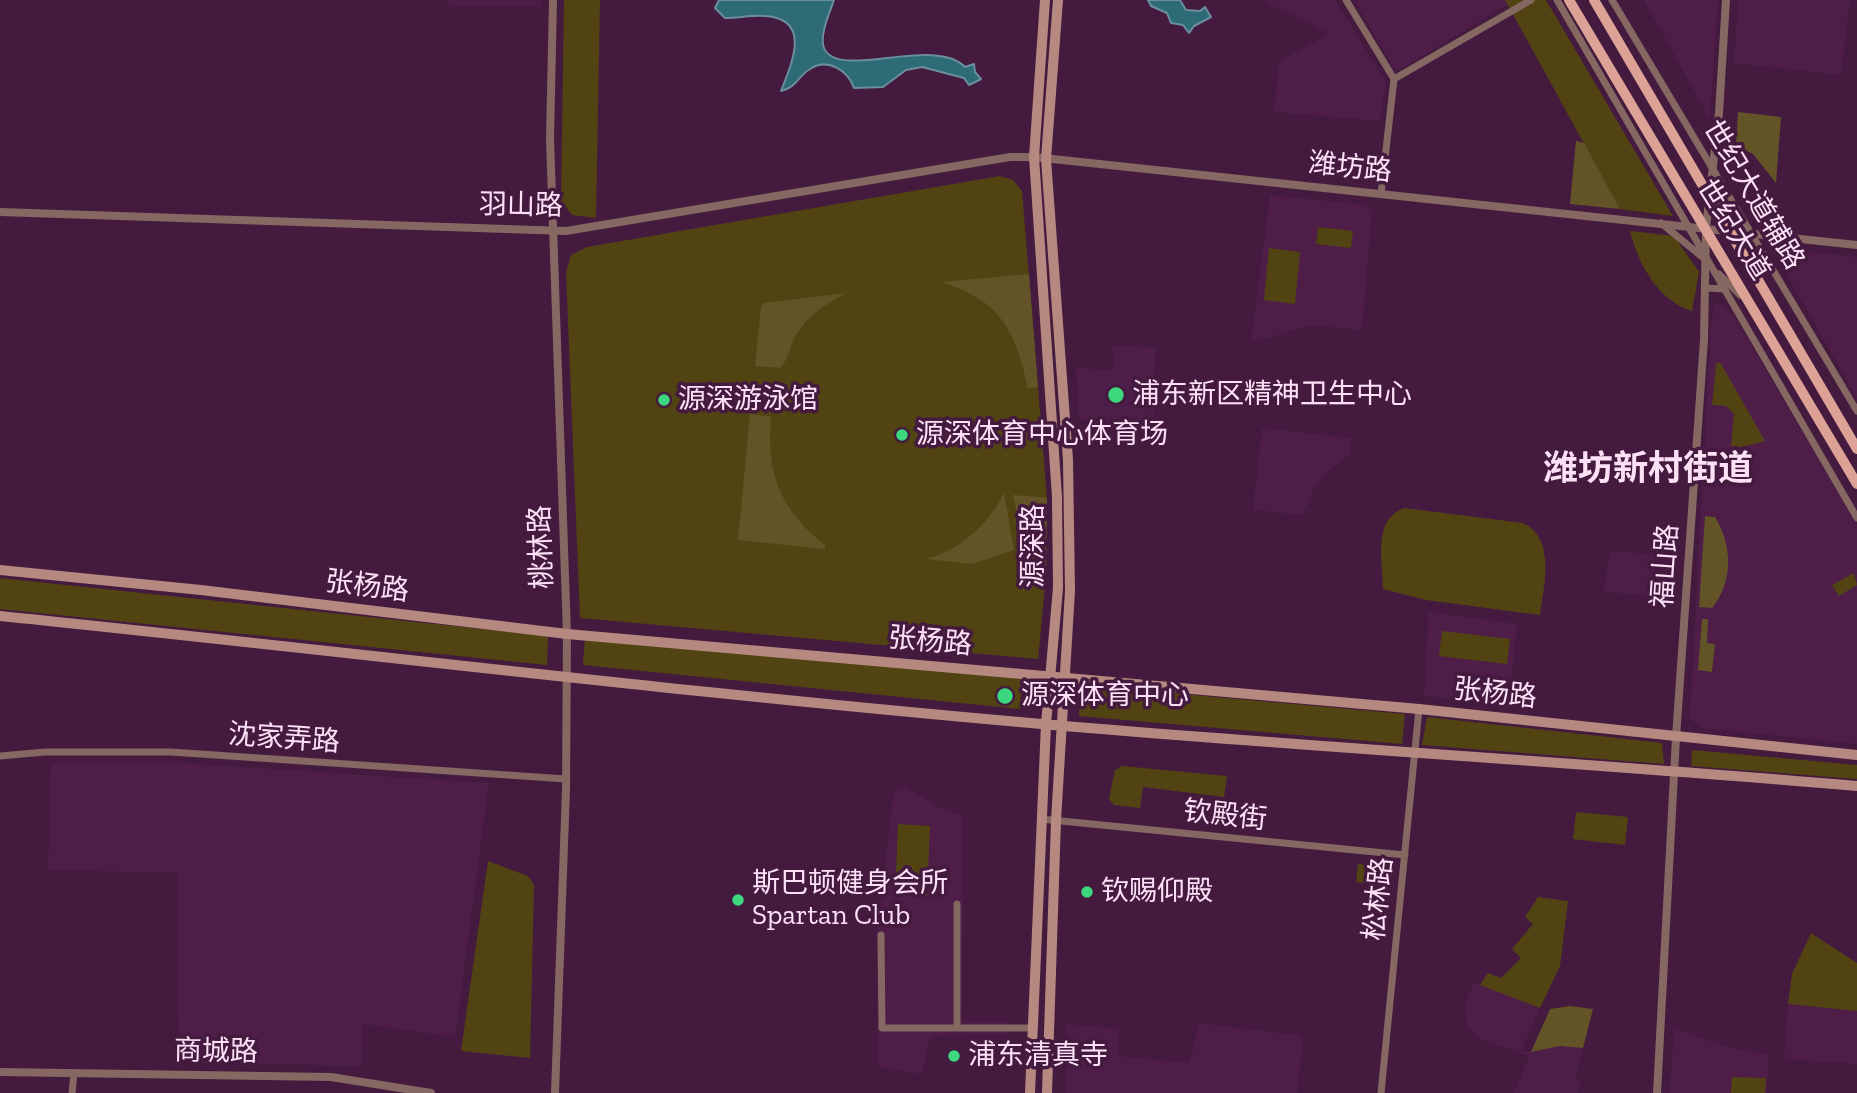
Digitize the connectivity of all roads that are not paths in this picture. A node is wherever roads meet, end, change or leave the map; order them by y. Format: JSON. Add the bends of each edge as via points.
{"nodes":[{"id":1,"x":552,"y":0,"type":"edge"},
{"id":2,"x":1045,"y":0,"type":"edge"},
{"id":3,"x":1058,"y":0,"type":"edge"},
{"id":4,"x":1346,"y":0,"type":"edge"},
{"id":5,"x":1531,"y":0,"type":"edge"},
{"id":6,"x":1557,"y":0,"type":"edge"},
{"id":7,"x":1569,"y":0,"type":"edge"},
{"id":8,"x":1594,"y":0,"type":"edge"},
{"id":9,"x":1612,"y":0,"type":"edge"},
{"id":10,"x":1726,"y":0,"type":"edge"},
{"id":11,"x":1394,"y":79,"type":"junction"},
{"id":12,"x":1034,"y":158,"type":"junction"},
{"id":13,"x":1046,"y":159,"type":"junction"},
{"id":14,"x":1712,"y":170,"type":"junction"},
{"id":15,"x":1381,"y":194,"type":"junction"},
{"id":16,"x":1709,"y":194,"type":"junction"},
{"id":17,"x":0,"y":212,"type":"edge"},
{"id":18,"x":1661,"y":222,"type":"junction"},
{"id":19,"x":1690,"y":226,"type":"junction"},
{"id":20,"x":1706,"y":228,"type":"junction"},
{"id":21,"x":553,"y":231,"type":"junction"},
{"id":22,"x":1730,"y":231,"type":"junction"},
{"id":23,"x":1754,"y":234,"type":"junction"},
{"id":24,"x":1857,"y":245,"type":"edge"},
{"id":25,"x":1708,"y":261,"type":"junction"},
{"id":26,"x":1706,"y":288,"type":"junction"},
{"id":27,"x":1725,"y":289,"type":"junction"},
{"id":28,"x":1756,"y":311,"type":"junction"},
{"id":29,"x":1857,"y":411,"type":"edge"},
{"id":30,"x":1857,"y":449,"type":"edge"},
{"id":31,"x":1857,"y":484,"type":"edge"},
{"id":32,"x":1857,"y":518,"type":"edge"},
{"id":33,"x":0,"y":570,"type":"edge"},
{"id":34,"x":0,"y":617,"type":"edge"},
{"id":35,"x":567,"y":634,"type":"junction"},
{"id":36,"x":1052,"y":674,"type":"junction"},
{"id":37,"x":1065,"y":676,"type":"junction"},
{"id":38,"x":567,"y":679,"type":"junction"},
{"id":39,"x":1419,"y":709,"type":"junction"},
{"id":40,"x":1046,"y":724,"type":"junction"},
{"id":41,"x":1062,"y":726,"type":"junction"},
{"id":42,"x":1676,"y":737,"type":"junction"},
{"id":43,"x":1414,"y":753,"type":"junction"},
{"id":44,"x":1857,"y":755,"type":"edge"},
{"id":45,"x":0,"y":757,"type":"edge"},
{"id":46,"x":1675,"y":772,"type":"junction"},
{"id":47,"x":566,"y":779,"type":"junction"},
{"id":48,"x":1857,"y":786,"type":"edge"},
{"id":49,"x":1041,"y":819,"type":"junction"},
{"id":50,"x":1056,"y":820,"type":"junction"},
{"id":51,"x":1405,"y":855,"type":"junction"},
{"id":52,"x":957,"y":904,"type":"dead end"},
{"id":53,"x":881,"y":935,"type":"dead end"},
{"id":54,"x":957,"y":1028,"type":"junction"},
{"id":55,"x":1033,"y":1028,"type":"junction"},
{"id":56,"x":0,"y":1072,"type":"edge"},
{"id":57,"x":74,"y":1073,"type":"junction"},
{"id":58,"x":72,"y":1093,"type":"edge"},
{"id":59,"x":431,"y":1093,"type":"edge"},
{"id":60,"x":555,"y":1093,"type":"edge"},
{"id":61,"x":1030,"y":1093,"type":"edge"},
{"id":62,"x":1047,"y":1093,"type":"edge"},
{"id":63,"x":1381,"y":1093,"type":"edge"},
{"id":64,"x":1657,"y":1093,"type":"edge"}],
"edges":[{"from":1,"to":21,"type":"street","name":"桃林路"},
{"from":2,"to":12,"type":"main road","name":"源深路"},
{"from":3,"to":13,"type":"main road","name":"源深路"},
{"from":4,"to":11,"type":"street"},
{"from":5,"to":11,"type":"street"},
{"from":6,"to":19,"type":"street"},
{"from":7,"to":20,"type":"main road","name":"世纪大道"},
{"from":8,"to":16,"type":"main road","name":"世纪大道"},
{"from":9,"to":14,"type":"street","name":"世纪大道辅路"},
{"from":10,"to":14,"type":"street","name":"福山路"},
{"from":11,"to":15,"type":"street"},
{"from":12,"to":13,"type":"street","name":"潍坊路"},
{"from":12,"to":21,"type":"street","name":"羽山路","via":[[1010,158]]},
{"from":12,"to":36,"type":"main road","name":"源深路","via":[[1058,497]]},
{"from":13,"to":15,"type":"street","name":"潍坊路"},
{"from":13,"to":37,"type":"main road","name":"源深路","via":[[1068,460],[1070,591]]},
{"from":14,"to":16,"type":"street","name":"福山路"},
{"from":14,"to":23,"type":"street","name":"世纪大道辅路"},
{"from":15,"to":18,"type":"street","name":"潍坊路"},
{"from":16,"to":20,"type":"street","name":"福山路"},
{"from":16,"to":22,"type":"main road","name":"世纪大道"},
{"from":17,"to":21,"type":"street","name":"羽山路"},
{"from":18,"to":19,"type":"street","name":"潍坊路"},
{"from":18,"to":25,"type":"street"},
{"from":19,"to":20,"type":"street","name":"潍坊路"},
{"from":19,"to":25,"type":"street"},
{"from":20,"to":22,"type":"street","name":"潍坊路"},
{"from":20,"to":25,"type":"street","name":"福山路"},
{"from":20,"to":28,"type":"main road","name":"世纪大道"},
{"from":21,"to":35,"type":"street","name":"桃林路"},
{"from":22,"to":23,"type":"street","name":"潍坊路"},
{"from":22,"to":30,"type":"main road","name":"世纪大道"},
{"from":23,"to":24,"type":"street","name":"潍坊路"},
{"from":23,"to":29,"type":"street","name":"世纪大道辅路"},
{"from":25,"to":26,"type":"street","name":"福山路"},
{"from":25,"to":27,"type":"street"},
{"from":25,"to":28,"type":"street"},
{"from":26,"to":27,"type":"street"},
{"from":26,"to":42,"type":"street","name":"福山路"},
{"from":27,"to":32,"type":"street"},
{"from":28,"to":31,"type":"main road","name":"世纪大道"},
{"from":33,"to":35,"type":"main road","name":"张杨路"},
{"from":34,"to":38,"type":"main road"},
{"from":35,"to":36,"type":"main road","name":"张杨路"},
{"from":35,"to":38,"type":"street","name":"桃林路"},
{"from":36,"to":37,"type":"main road","name":"张杨路"},
{"from":36,"to":40,"type":"main road","name":"源深路"},
{"from":37,"to":39,"type":"main road","name":"张杨路"},
{"from":37,"to":41,"type":"main road","name":"源深路"},
{"from":38,"to":40,"type":"main road"},
{"from":38,"to":47,"type":"street","name":"桃林路"},
{"from":39,"to":42,"type":"main road","name":"张杨路"},
{"from":39,"to":43,"type":"street","name":"松林路"},
{"from":40,"to":41,"type":"main road"},
{"from":40,"to":49,"type":"main road","name":"源深路"},
{"from":41,"to":43,"type":"main road"},
{"from":41,"to":50,"type":"main road","name":"源深路"},
{"from":42,"to":44,"type":"main road","name":"张杨路"},
{"from":42,"to":46,"type":"street","name":"福山路"},
{"from":43,"to":46,"type":"main road"},
{"from":43,"to":51,"type":"street","name":"松林路"},
{"from":45,"to":47,"type":"street","name":"沈家弄路","via":[[45,752],[171,752]]},
{"from":46,"to":48,"type":"main road"},
{"from":46,"to":64,"type":"street","name":"福山路"},
{"from":47,"to":60,"type":"street","name":"桃林路"},
{"from":49,"to":50,"type":"street","name":"钦殿街"},
{"from":49,"to":55,"type":"main road","name":"源深路"},
{"from":50,"to":51,"type":"street","name":"钦殿街"},
{"from":50,"to":62,"type":"main road","name":"源深路"},
{"from":51,"to":63,"type":"street","name":"松林路"},
{"from":52,"to":54,"type":"street"},
{"from":53,"to":54,"type":"street","via":[[882,1028]]},
{"from":54,"to":55,"type":"street"},
{"from":55,"to":61,"type":"main road","name":"源深路"},
{"from":56,"to":57,"type":"street","name":"商城路"},
{"from":57,"to":58,"type":"street"},
{"from":57,"to":59,"type":"street","name":"商城路","via":[[331,1077]]}]}
